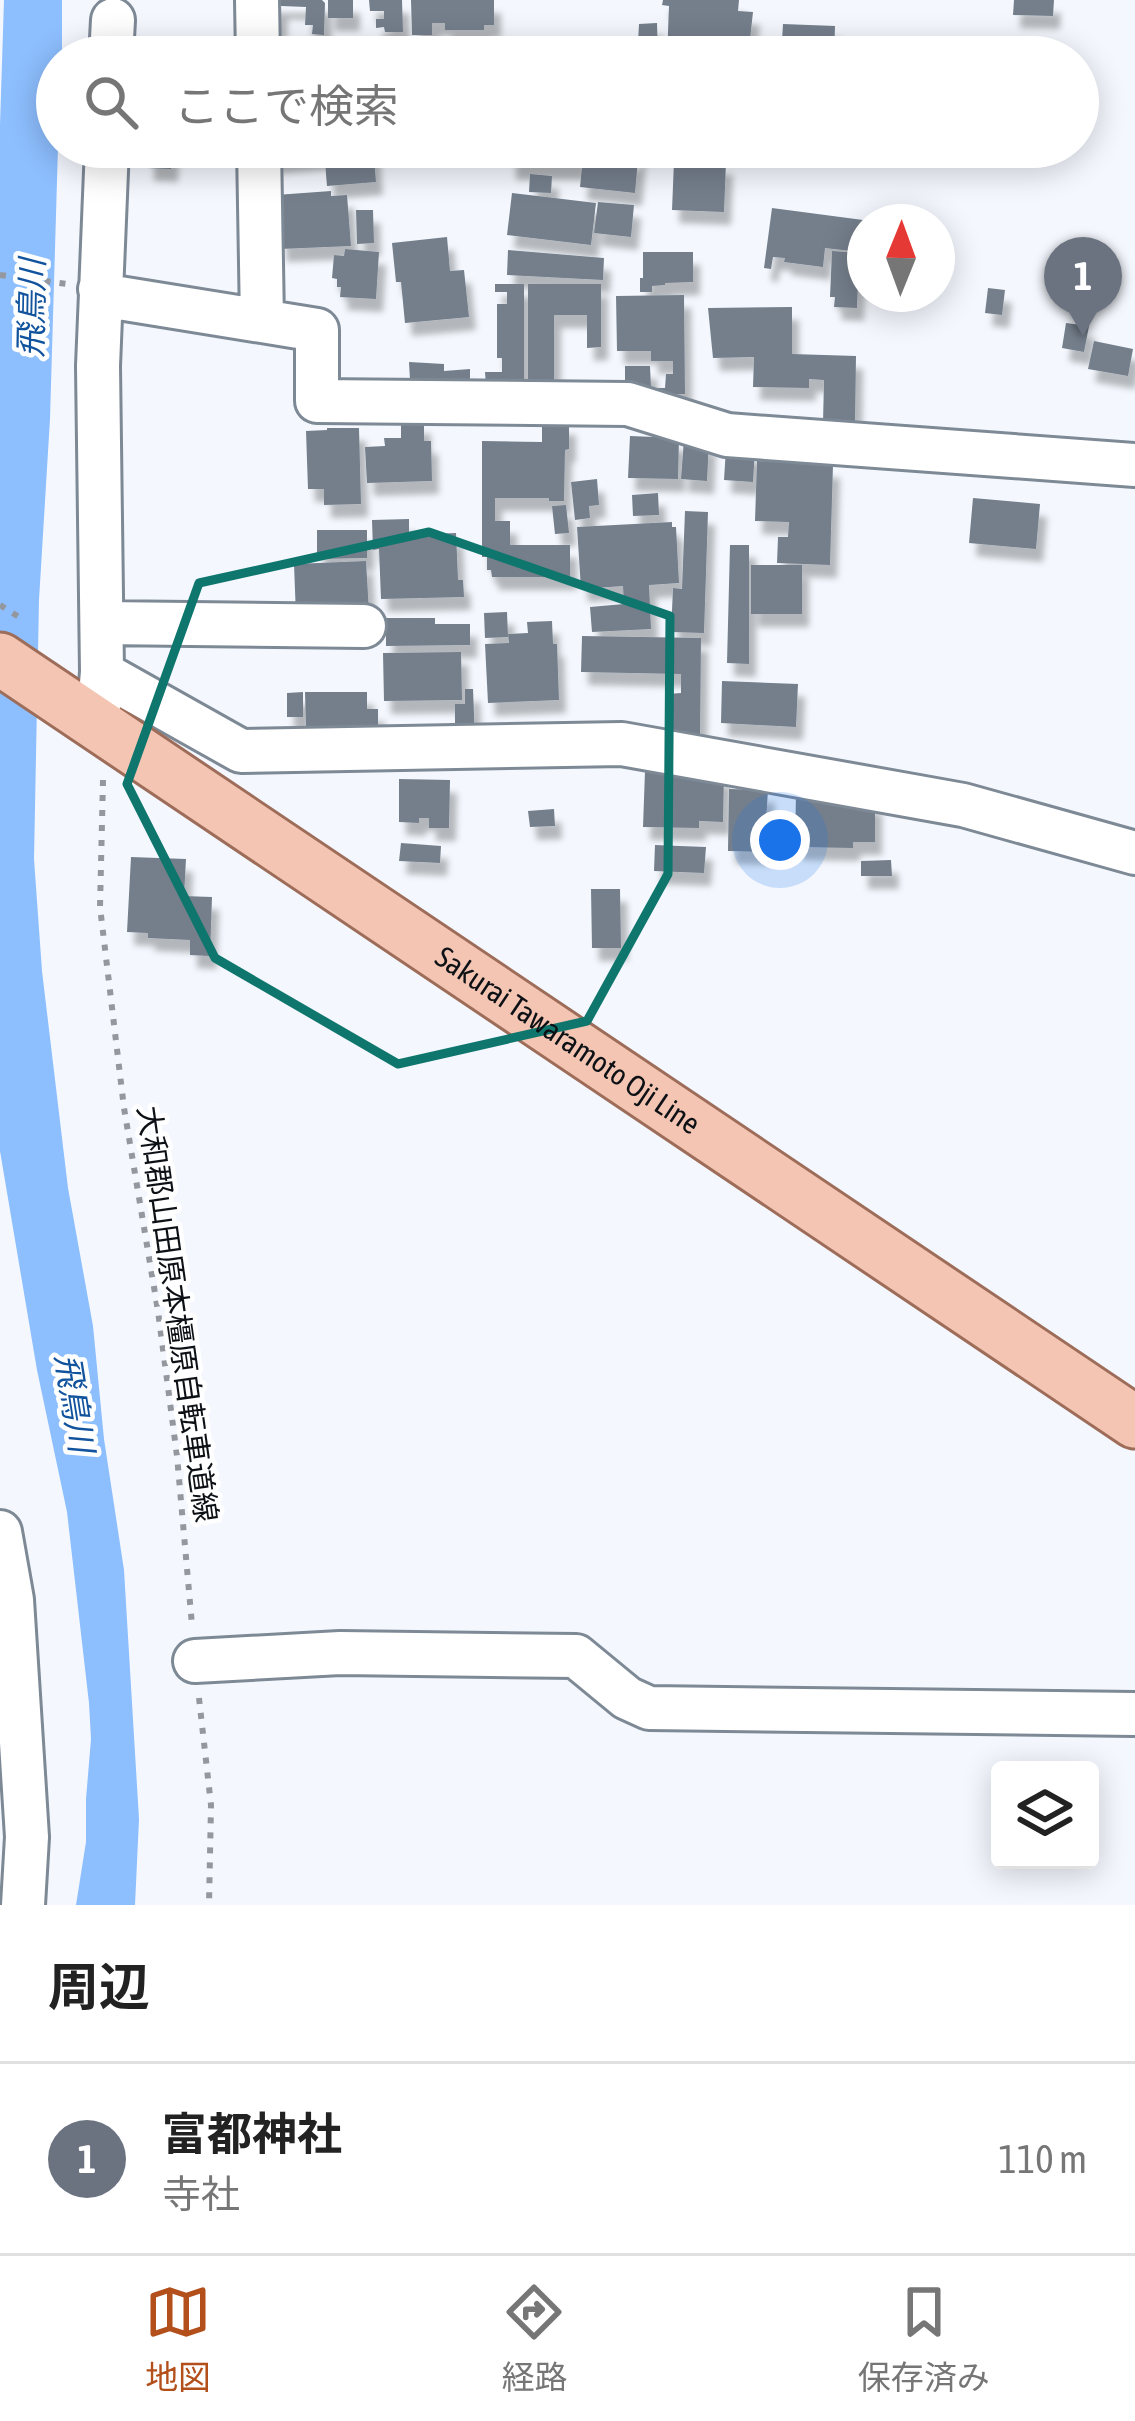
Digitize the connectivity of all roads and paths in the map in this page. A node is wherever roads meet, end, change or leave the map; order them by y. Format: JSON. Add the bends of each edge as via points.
{"nodes":[{"id":1,"x":257,"y":0,"type":"edge"},
{"id":2,"x":258,"y":36,"type":"edge"},
{"id":3,"x":106,"y":168,"type":"edge"},
{"id":4,"x":260,"y":168,"type":"edge"},
{"id":5,"x":0,"y":275,"type":"edge"},
{"id":6,"x":100,"y":289,"type":"junction"},
{"id":7,"x":262,"y":321,"type":"junction"},
{"id":8,"x":1135,"y":465,"type":"edge"},
{"id":9,"x":102,"y":623,"type":"junction"},
{"id":10,"x":364,"y":626,"type":"dead end"},
{"id":11,"x":0,"y":659,"type":"edge"},
{"id":12,"x":101,"y":713,"type":"junction"},
{"id":13,"x":1135,"y":853,"type":"edge"},
{"id":14,"x":1135,"y":1422,"type":"edge"},
{"id":15,"x":0,"y":1532,"type":"edge"},
{"id":16,"x":6,"y":1601,"type":"edge"},
{"id":17,"x":195,"y":1661,"type":"junction"},
{"id":18,"x":1135,"y":1714,"type":"edge"},
{"id":19,"x":23,"y":1905,"type":"edge"},
{"id":20,"x":209,"y":1905,"type":"edge"}],
"edges":[{"from":1,"to":2,"type":"street"},
{"from":3,"to":6,"type":"street"},
{"from":4,"to":7,"type":"street"},
{"from":5,"to":6,"type":"path"},
{"from":6,"to":7,"type":"street"},
{"from":6,"to":9,"type":"street"},
{"from":7,"to":8,"type":"street","via":[[317,330],[316,401],[628,404],[727,434]]},
{"from":9,"to":10,"type":"street"},
{"from":9,"to":12,"type":"street"},
{"from":11,"to":12,"type":"main road","name":"Sakurai Tawaramoto Oji Line"},
{"from":12,"to":13,"type":"street","via":[[241,751],[622,744],[963,805]]},
{"from":12,"to":14,"type":"main road","name":"Sakurai Tawaramoto Oji Line"},
{"from":12,"to":17,"type":"path","name":"大和郡山田原本橿原自転車道線","via":[[100,907],[177,1456]]},
{"from":15,"to":16,"type":"street"},
{"from":16,"to":19,"type":"street","via":[[27,1838]]},
{"from":17,"to":18,"type":"street","via":[[340,1653],[576,1656],[649,1708]]},
{"from":17,"to":20,"type":"path","name":"大和郡山田原本橿原自転車道線","via":[[211,1805]]}]}
